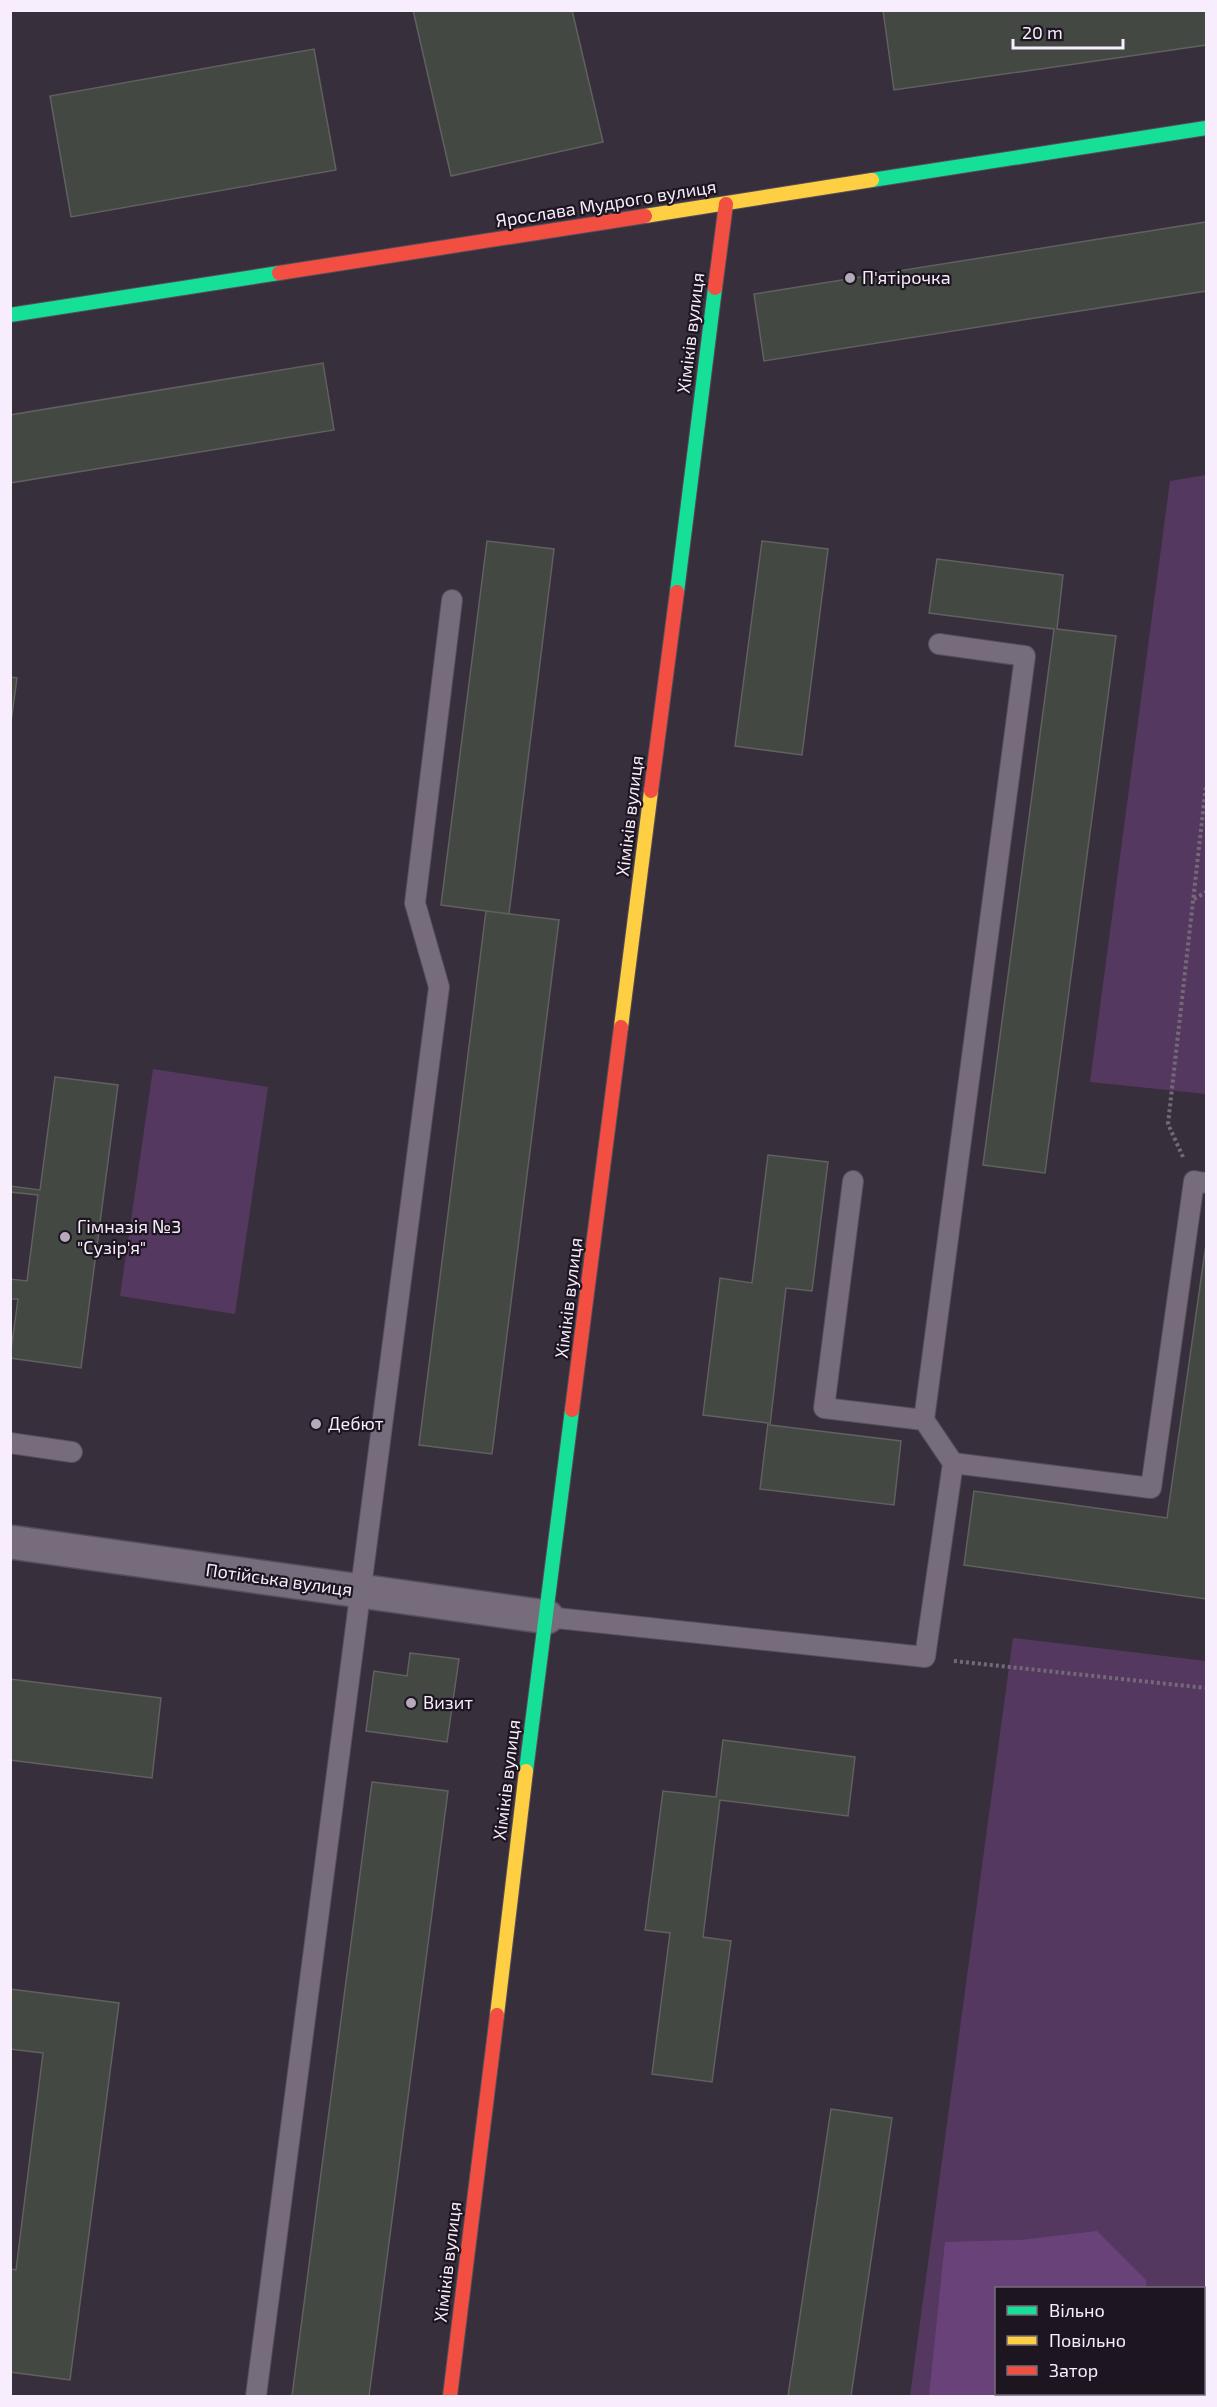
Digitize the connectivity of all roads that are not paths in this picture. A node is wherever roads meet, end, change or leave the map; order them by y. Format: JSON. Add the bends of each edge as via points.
{"nodes":[{"id":1,"x":1206,"y":128,"type":"edge"},
{"id":2,"x":726,"y":204,"type":"junction"},
{"id":3,"x":10,"y":315,"type":"edge"},
{"id":4,"x":452,"y":600,"type":"dead end"},
{"id":5,"x":939,"y":644,"type":"dead end"},
{"id":6,"x":853,"y":1181,"type":"dead end"},
{"id":7,"x":1200,"y":1182,"type":"edge"},
{"id":8,"x":924,"y":1420,"type":"junction"},
{"id":9,"x":10,"y":1443,"type":"edge"},
{"id":10,"x":72,"y":1452,"type":"dead end"},
{"id":11,"x":953,"y":1463,"type":"junction"},
{"id":12,"x":10,"y":1542,"type":"edge"},
{"id":13,"x":362,"y":1591,"type":"junction"},
{"id":14,"x":547,"y":1617,"type":"junction"},
{"id":15,"x":256,"y":2397,"type":"edge"},
{"id":16,"x":450,"y":2397,"type":"edge"}],
"edges":[{"from":1,"to":2,"type":"street","name":"Ярослава Мудрого вулиця"},
{"from":2,"to":3,"type":"street","name":"Ярослава Мудрого вулиця"},
{"from":2,"to":14,"type":"street","name":"Хіміків вулиця"},
{"from":4,"to":13,"type":"lane","via":[[414,903],[439,987]]},
{"from":5,"to":8,"type":"lane","via":[[1025,656]]},
{"from":6,"to":8,"type":"lane","via":[[824,1408]]},
{"from":7,"to":11,"type":"lane","via":[[1151,1488]]},
{"from":8,"to":11,"type":"lane"},
{"from":9,"to":10,"type":"lane"},
{"from":11,"to":14,"type":"lane","via":[[925,1657]]},
{"from":12,"to":13,"type":"street","name":"Потійська вулиця"},
{"from":13,"to":14,"type":"street","name":"Потійська вулиця"},
{"from":13,"to":15,"type":"lane"},
{"from":14,"to":16,"type":"street","name":"Хіміків вулиця"}]}
